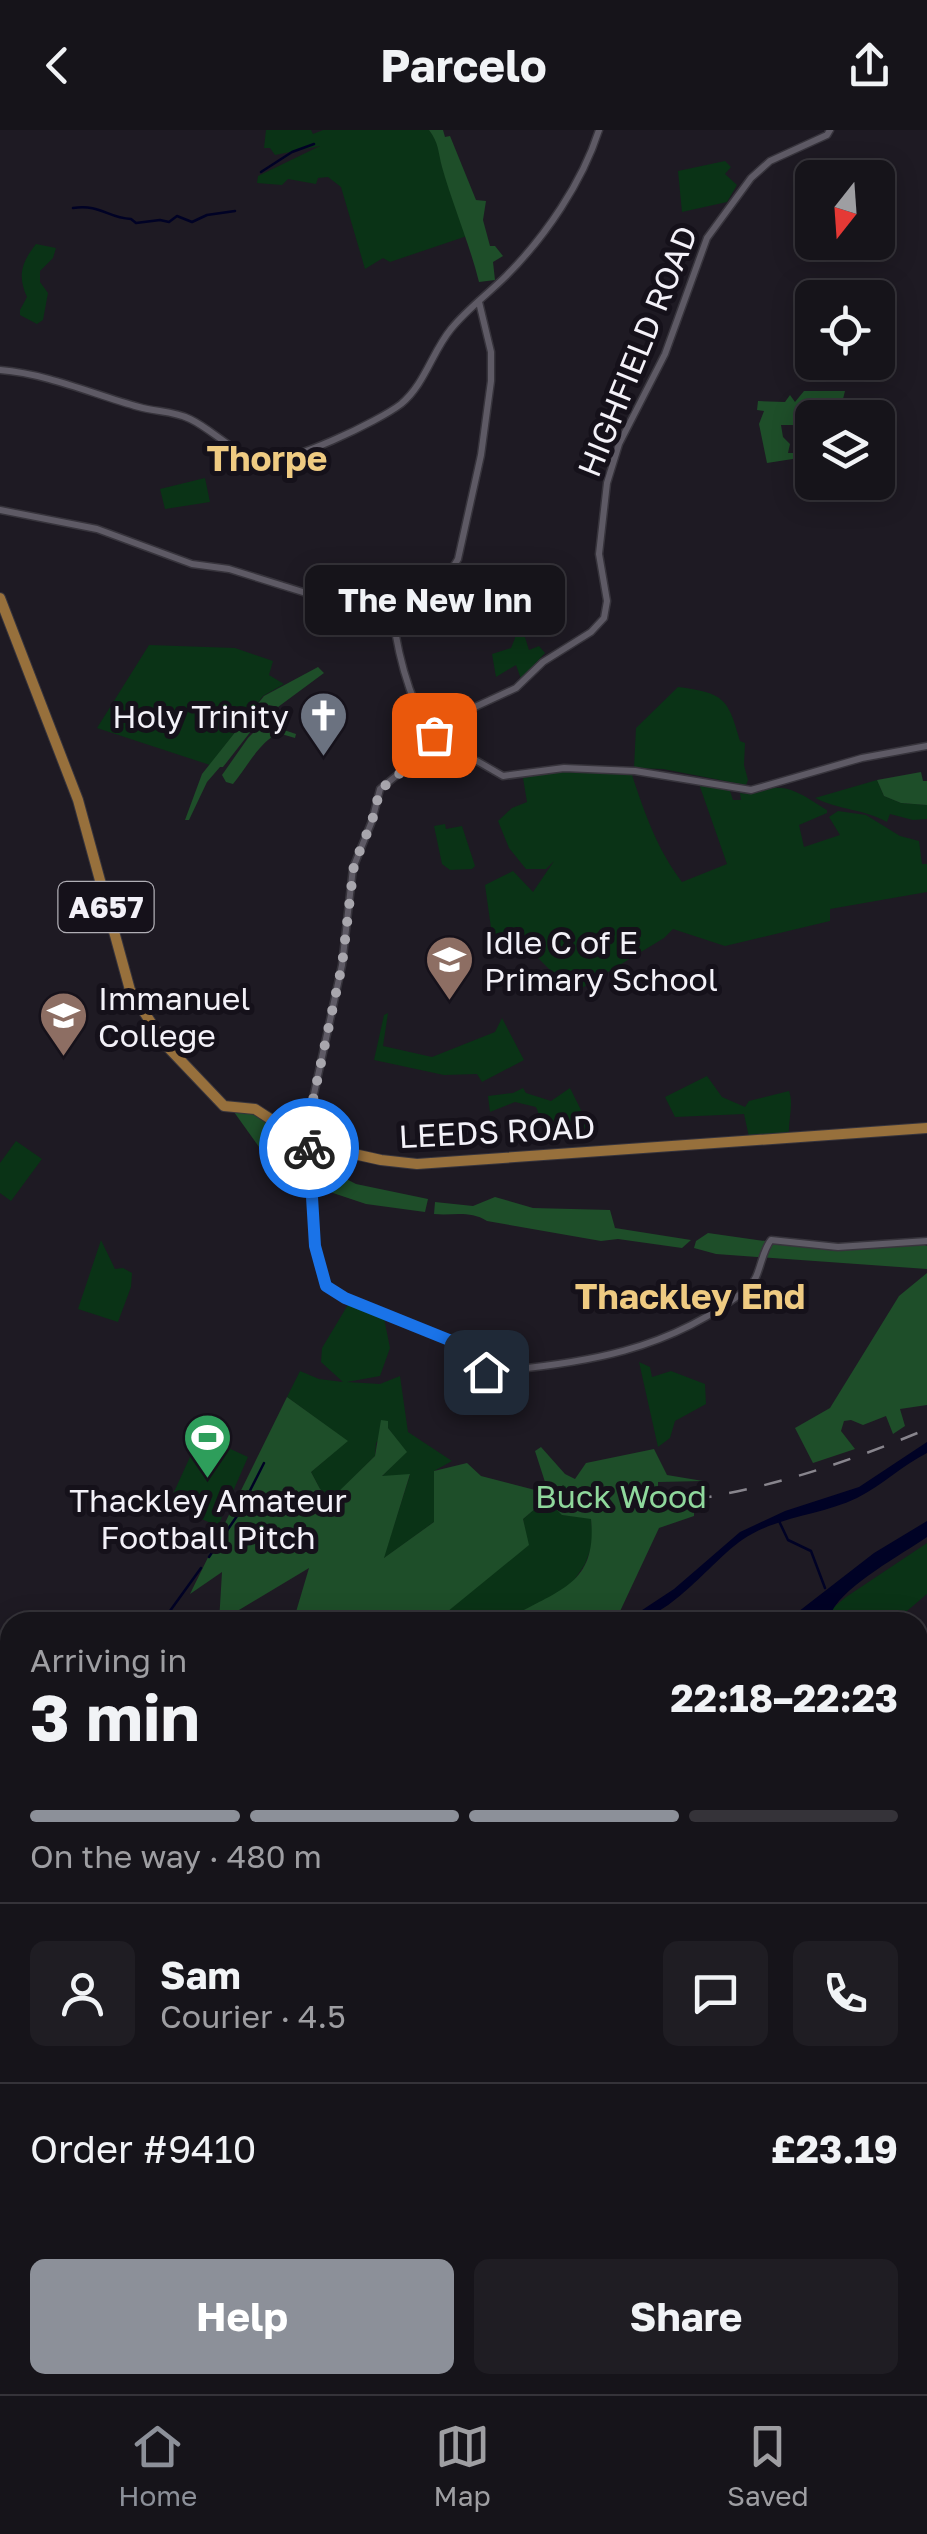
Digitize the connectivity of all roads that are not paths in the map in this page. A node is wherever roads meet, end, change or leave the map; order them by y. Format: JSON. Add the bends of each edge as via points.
{"nodes":[{"id":1,"x":599,"y":130,"type":"edge"},
{"id":2,"x":830,"y":130,"type":"edge"},
{"id":3,"x":476,"y":303,"type":"junction"},
{"id":4,"x":463,"y":315,"type":"junction"},
{"id":5,"x":484,"y":326,"type":"junction"},
{"id":6,"x":0,"y":370,"type":"edge"},
{"id":7,"x":0,"y":510,"type":"edge"},
{"id":8,"x":0,"y":598,"type":"edge"},
{"id":9,"x":392,"y":611,"type":"junction"},
{"id":10,"x":434,"y":735,"type":"junction"},
{"id":11,"x":927,"y":746,"type":"edge"},
{"id":12,"x":451,"y":754,"type":"junction"},
{"id":13,"x":412,"y":763,"type":"junction"},
{"id":14,"x":927,"y":1128,"type":"edge"},
{"id":15,"x":306,"y":1142,"type":"junction"},
{"id":16,"x":927,"y":1242,"type":"edge"}],
"edges":[{"from":1,"to":3,"type":"street","via":[[570,194],[534,245]]},
{"from":2,"to":10,"type":"street","name":"HIGHFIELD ROAD","via":[[760,170],[707,238],[607,483],[598,554],[604,618],[516,688],[462,712]]},
{"from":3,"to":4,"type":"street"},
{"from":3,"to":5,"type":"street"},
{"from":4,"to":5,"type":"street"},
{"from":4,"to":6,"type":"street","via":[[419,384],[389,412],[274,461],[243,454],[186,417]]},
{"from":5,"to":9,"type":"street","via":[[491,352],[487,420],[458,559],[439,590]]},
{"from":7,"to":9,"type":"street","via":[[97,530],[364,611]]},
{"from":8,"to":15,"type":"main road","name":"LEEDS ROAD","number":"A657","via":[[69,774],[120,960],[140,1008],[218,1102],[262,1112]]},
{"from":9,"to":10,"type":"street","via":[[409,686]]},
{"from":10,"to":12,"type":"street"},
{"from":10,"to":13,"type":"street"},
{"from":11,"to":12,"type":"street","via":[[751,790],[636,771],[564,768],[503,776]]},
{"from":12,"to":13,"type":"street"},
{"from":13,"to":15,"type":"street","via":[[380,790],[354,865],[342,965]]},
{"from":14,"to":15,"type":"main road","name":"LEEDS ROAD","number":"A657","via":[[432,1164]]},
{"from":15,"to":16,"type":"street","via":[[315,1246],[326,1286],[454,1342],[489,1372],[597,1360],[686,1327],[748,1288],[771,1240],[838,1248]]}]}
